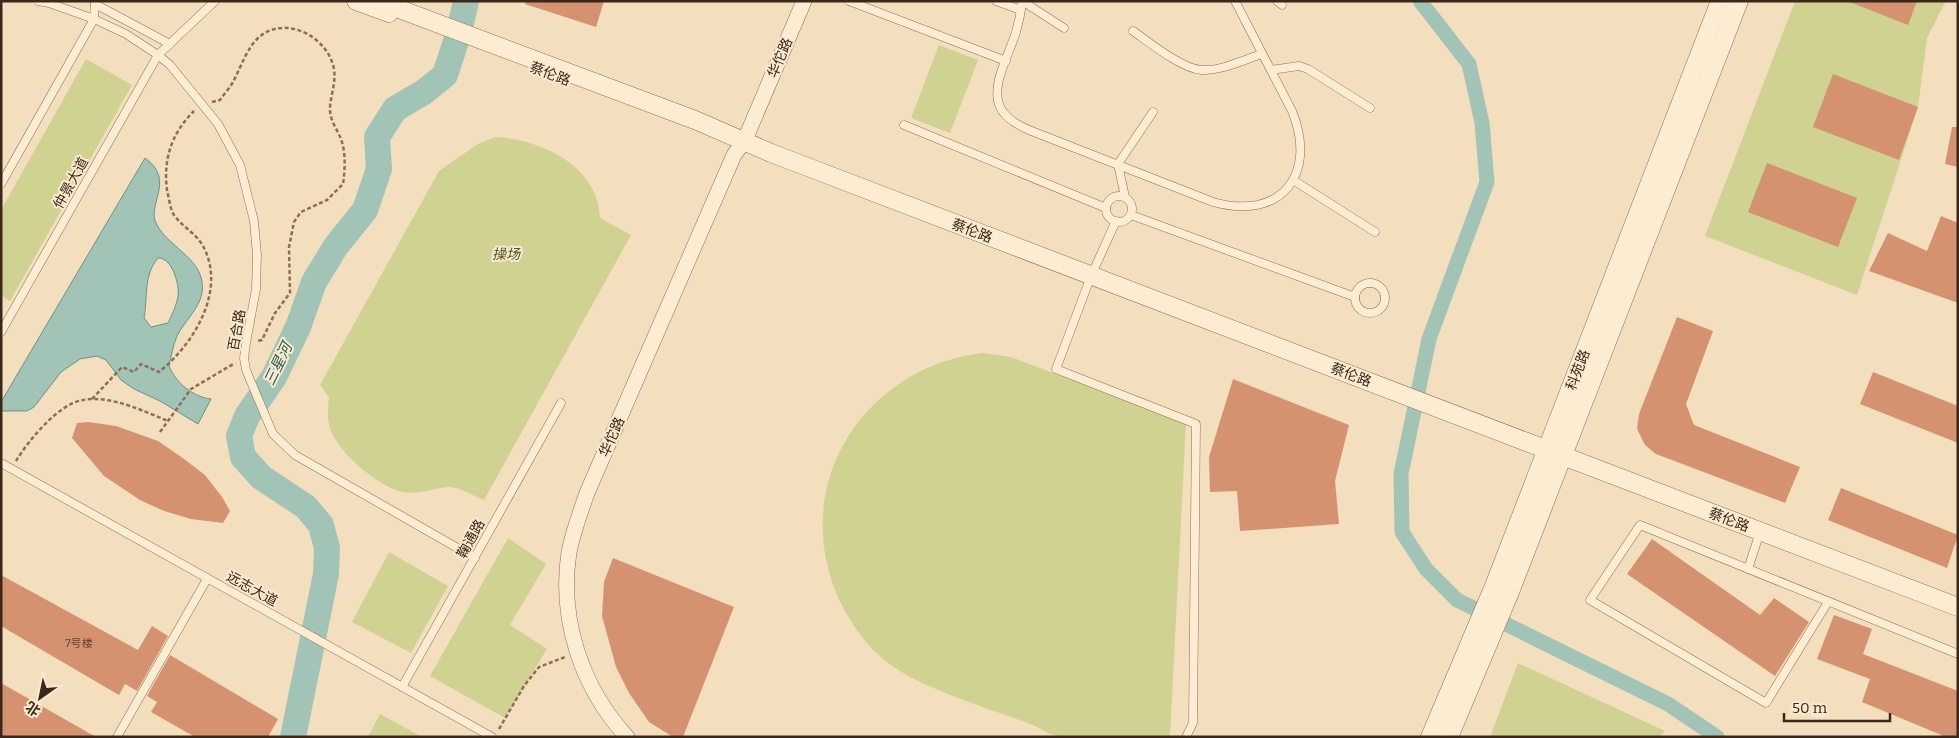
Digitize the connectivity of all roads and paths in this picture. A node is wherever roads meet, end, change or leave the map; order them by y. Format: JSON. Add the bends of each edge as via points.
{"nodes":[{"id":1,"x":38,"y":1,"type":"edge"},
{"id":2,"x":215,"y":1,"type":"edge"},
{"id":3,"x":356,"y":1,"type":"edge"},
{"id":4,"x":378,"y":1,"type":"edge"},
{"id":5,"x":804,"y":1,"type":"edge"},
{"id":6,"x":849,"y":1,"type":"edge"},
{"id":7,"x":996,"y":1,"type":"edge"},
{"id":8,"x":1022,"y":1,"type":"edge"},
{"id":9,"x":1235,"y":1,"type":"edge"},
{"id":10,"x":1720,"y":1,"type":"edge"},
{"id":11,"x":1738,"y":1,"type":"edge"},
{"id":12,"x":95,"y":5,"type":"edge"},
{"id":13,"x":1021,"y":10,"type":"junction"},
{"id":14,"x":94,"y":19,"type":"junction"},
{"id":15,"x":432,"y":25,"type":"junction"},
{"id":16,"x":1064,"y":28,"type":"dead end"},
{"id":17,"x":1133,"y":31,"type":"dead end"},
{"id":18,"x":167,"y":46,"type":"junction"},
{"id":19,"x":1262,"y":54,"type":"junction"},
{"id":20,"x":158,"y":55,"type":"junction"},
{"id":21,"x":1006,"y":61,"type":"junction"},
{"id":22,"x":1271,"y":70,"type":"junction"},
{"id":23,"x":203,"y":104,"type":"junction"},
{"id":24,"x":1370,"y":108,"type":"dead end"},
{"id":25,"x":1153,"y":112,"type":"dead end"},
{"id":26,"x":904,"y":125,"type":"dead end"},
{"id":27,"x":744,"y":142,"type":"junction"},
{"id":28,"x":1118,"y":164,"type":"junction"},
{"id":29,"x":1293,"y":180,"type":"junction"},
{"id":30,"x":1,"y":184,"type":"edge"},
{"id":31,"x":1124,"y":197,"type":"junction"},
{"id":32,"x":1106,"y":208,"type":"junction"},
{"id":33,"x":1131,"y":215,"type":"junction"},
{"id":34,"x":1116,"y":221,"type":"junction"},
{"id":35,"x":1375,"y":232,"type":"dead end"},
{"id":36,"x":1091,"y":276,"type":"junction"},
{"id":37,"x":1355,"y":297,"type":"junction"},
{"id":38,"x":1,"y":332,"type":"edge"},
{"id":39,"x":246,"y":343,"type":"junction"},
{"id":40,"x":244,"y":358,"type":"junction"},
{"id":41,"x":92,"y":399,"type":"junction"},
{"id":42,"x":561,"y":404,"type":"dead end"},
{"id":43,"x":168,"y":421,"type":"junction"},
{"id":44,"x":160,"y":432,"type":"dead end"},
{"id":45,"x":1555,"y":454,"type":"junction"},
{"id":46,"x":1,"y":463,"type":"edge"},
{"id":47,"x":11,"y":468,"type":"junction"},
{"id":48,"x":1760,"y":532,"type":"junction"},
{"id":49,"x":475,"y":558,"type":"junction"},
{"id":50,"x":1748,"y":569,"type":"junction"},
{"id":51,"x":207,"y":579,"type":"junction"},
{"id":52,"x":1828,"y":602,"type":"junction"},
{"id":53,"x":1958,"y":607,"type":"edge"},
{"id":54,"x":578,"y":654,"type":"junction"},
{"id":55,"x":1958,"y":654,"type":"edge"},
{"id":56,"x":1475,"y":655,"type":"junction"},
{"id":57,"x":402,"y":687,"type":"junction"},
{"id":58,"x":498,"y":730,"type":"dead end"},
{"id":59,"x":117,"y":737,"type":"edge"},
{"id":60,"x":492,"y":737,"type":"edge"},
{"id":61,"x":627,"y":737,"type":"edge"},
{"id":62,"x":639,"y":737,"type":"edge"},
{"id":63,"x":1186,"y":737,"type":"edge"},
{"id":64,"x":1430,"y":737,"type":"edge"},
{"id":65,"x":1448,"y":737,"type":"edge"}],
"edges":[{"from":1,"to":14,"type":"lane","name":"百合路"},
{"from":2,"to":18,"type":"lane","name":"仲景大道"},
{"from":3,"to":15,"type":"street","name":"蔡伦路"},
{"from":4,"to":15,"type":"street","name":"蔡伦路"},
{"from":5,"to":27,"type":"street","name":"华佗路"},
{"from":6,"to":21,"type":"lane"},
{"from":7,"to":13,"type":"lane"},
{"from":8,"to":13,"type":"lane"},
{"from":8,"to":16,"type":"lane"},
{"from":9,"to":19,"type":"lane"},
{"from":10,"to":45,"type":"street","name":"科苑路"},
{"from":11,"to":45,"type":"street","name":"科苑路"},
{"from":12,"to":14,"type":"lane"},
{"from":12,"to":18,"type":"lane"},
{"from":13,"to":21,"type":"lane"},
{"from":14,"to":20,"type":"lane","name":"百合路","via":[[126,34]]},
{"from":14,"to":30,"type":"lane"},
{"from":15,"to":27,"type":"street","name":"蔡伦路","via":[[695,120]]},
{"from":17,"to":19,"type":"lane","via":[[1183,64],[1200,70],[1219,68]]},
{"from":18,"to":20,"type":"lane","name":"仲景大道"},
{"from":19,"to":22,"type":"lane"},
{"from":20,"to":23,"type":"lane","name":"百合路"},
{"from":20,"to":38,"type":"lane","name":"仲景大道"},
{"from":21,"to":28,"type":"lane","via":[[998,98],[1008,117],[1034,132]]},
{"from":22,"to":24,"type":"lane","via":[[1299,66],[1308,69]]},
{"from":22,"to":29,"type":"lane","via":[[1298,127],[1301,163]]},
{"from":23,"to":39,"type":"lane","name":"百合路","via":[[240,165],[254,221],[258,255],[256,289]]},
{"from":23,"to":39,"type":"path","via":[[220,100],[250,48],[258,38],[275,28],[286,26],[310,36],[326,50],[331,60],[335,82],[330,107],[344,150],[343,184],[327,200],[300,212],[294,222],[289,247],[290,293],[275,313],[262,340]]},
{"from":23,"to":41,"type":"path","via":[[172,139],[165,172],[174,214],[202,244],[211,264],[210,289],[199,324],[183,349],[159,372],[141,364],[134,372],[122,367]]},
{"from":25,"to":28,"type":"lane"},
{"from":26,"to":32,"type":"lane"},
{"from":27,"to":36,"type":"street","name":"蔡伦路"},
{"from":27,"to":54,"type":"street","name":"华佗路","via":[[734,155],[587,493],[576,526],[567,575],[567,607]]},
{"from":27,"to":62,"type":"street","name":"华佗路","via":[[742,158],[730,189],[595,496],[578,552],[576,606],[580,635],[591,667],[606,695]]},
{"from":28,"to":29,"type":"lane","via":[[1229,206],[1258,204],[1280,193]]},
{"from":28,"to":31,"type":"lane"},
{"from":29,"to":35,"type":"lane"},
{"from":31,"to":32,"type":"lane","via":[[1112,198]]},
{"from":31,"to":33,"type":"lane","via":[[1131,203]]},
{"from":32,"to":34,"type":"lane","via":[[1109,217]]},
{"from":33,"to":34,"type":"lane","via":[[1124,221]]},
{"from":33,"to":37,"type":"lane"},
{"from":34,"to":36,"type":"lane"},
{"from":36,"to":45,"type":"street","name":"蔡伦路"},
{"from":36,"to":63,"type":"lane","via":[[1056,369],[1196,424],[1193,723]]},
{"from":37,"to":37,"type":"lane","via":[[1358,306],[1370,313],[1382,307],[1385,298],[1382,288],[1373,283],[1359,288]]},
{"from":39,"to":40,"type":"lane","name":"百合路"},
{"from":40,"to":43,"type":"path","via":[[191,389]]},
{"from":40,"to":49,"type":"lane","name":"百合路","via":[[266,421],[273,434],[295,454]]},
{"from":41,"to":43,"type":"path","via":[[121,404]]},
{"from":41,"to":47,"type":"path","via":[[70,405],[41,428]]},
{"from":42,"to":49,"type":"lane","name":"鞠通路"},
{"from":43,"to":44,"type":"path"},
{"from":45,"to":48,"type":"street","name":"蔡伦路"},
{"from":45,"to":56,"type":"street","name":"科苑路"},
{"from":46,"to":47,"type":"lane","name":"远志大道"},
{"from":47,"to":51,"type":"lane","name":"远志大道"},
{"from":48,"to":50,"type":"lane"},
{"from":48,"to":53,"type":"street","name":"蔡伦路"},
{"from":49,"to":57,"type":"lane","name":"鞠通路"},
{"from":50,"to":52,"type":"lane"},
{"from":50,"to":52,"type":"lane","via":[[1640,524],[1590,600],[1766,703]]},
{"from":51,"to":57,"type":"lane","name":"远志大道"},
{"from":51,"to":59,"type":"lane"},
{"from":52,"to":55,"type":"lane"},
{"from":54,"to":58,"type":"path","via":[[539,667]]},
{"from":54,"to":61,"type":"street","name":"华佗路","via":[[598,700]]},
{"from":56,"to":64,"type":"street","name":"科苑路"},
{"from":56,"to":65,"type":"street","name":"科苑路"},
{"from":57,"to":60,"type":"lane","name":"远志大道"}]}
